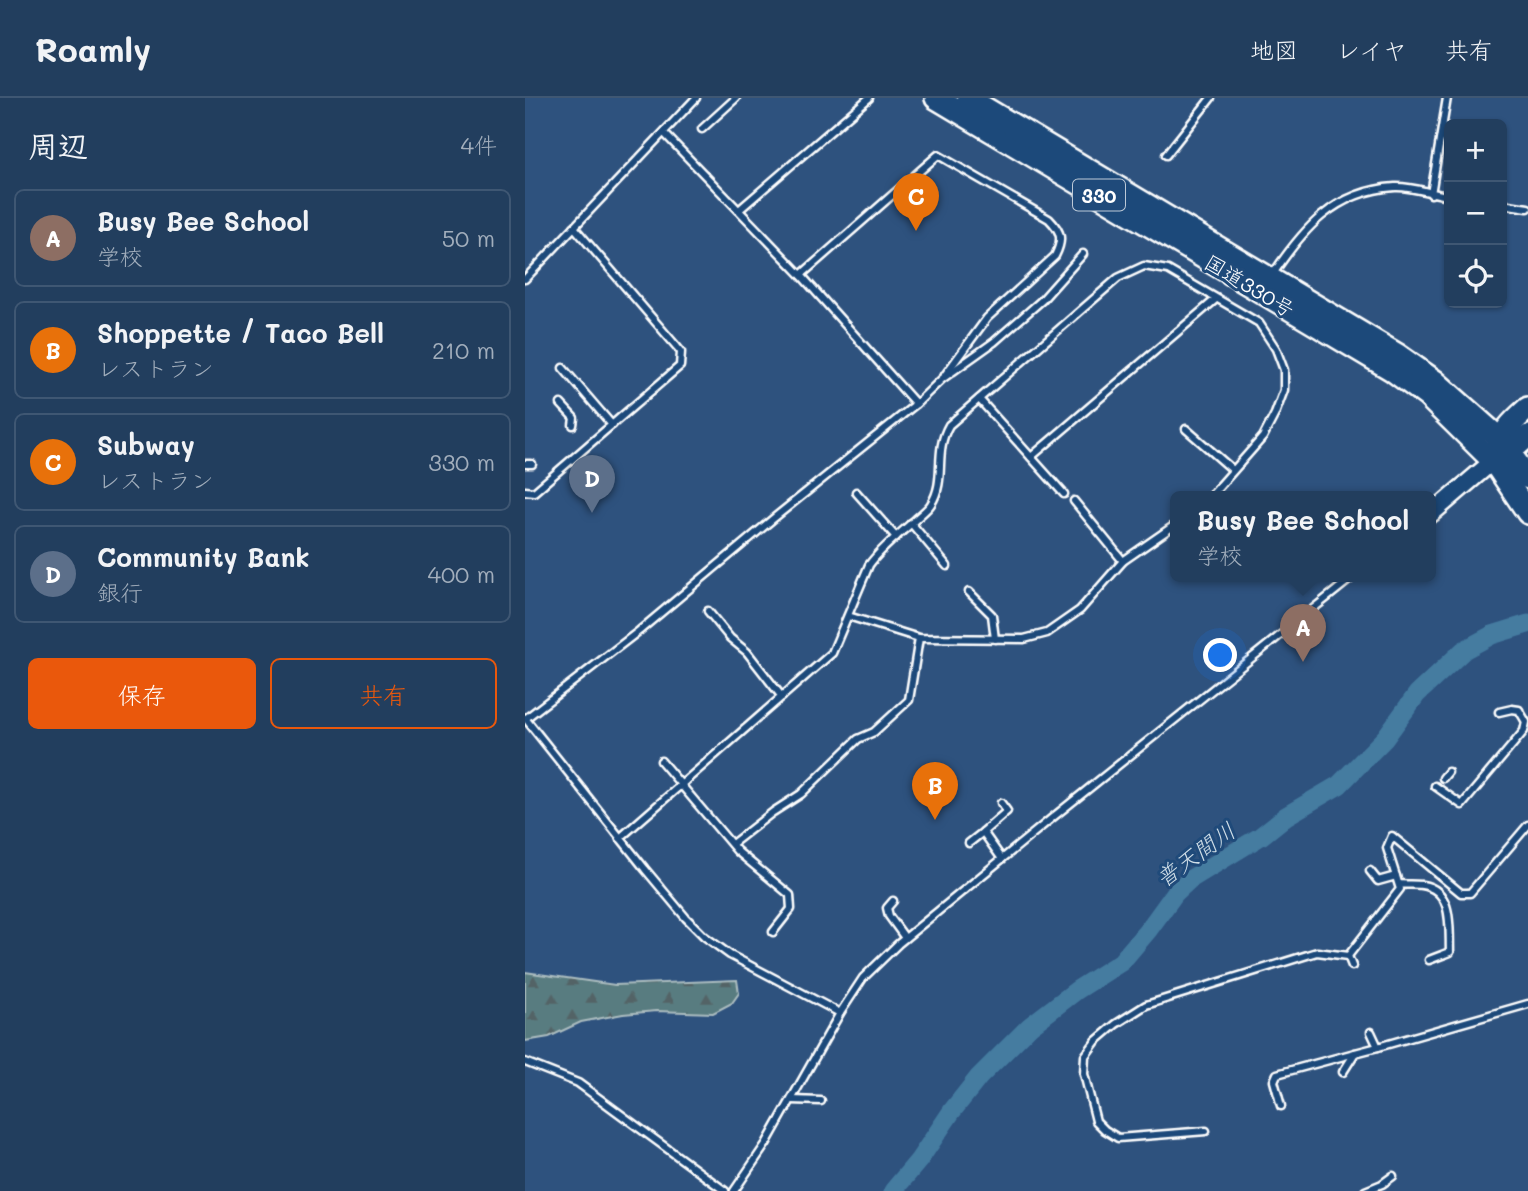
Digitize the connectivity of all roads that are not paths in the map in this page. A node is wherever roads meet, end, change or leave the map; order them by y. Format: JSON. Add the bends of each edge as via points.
{"nodes":[{"id":1,"x":696,"y":98,"type":"edge"},
{"id":2,"x":736,"y":98,"type":"edge"},
{"id":3,"x":869,"y":98,"type":"edge"},
{"id":4,"x":936,"y":98,"type":"edge"},
{"id":5,"x":968,"y":98,"type":"edge"},
{"id":6,"x":1211,"y":98,"type":"edge"},
{"id":7,"x":1447,"y":98,"type":"edge"},
{"id":8,"x":702,"y":129,"type":"dead end"},
{"id":9,"x":664,"y":132,"type":"junction"},
{"id":10,"x":1166,"y":155,"type":"dead end"},
{"id":11,"x":1431,"y":194,"type":"junction"},
{"id":12,"x":1444,"y":195,"type":"edge"},
{"id":13,"x":1507,"y":205,"type":"edge"},
{"id":14,"x":1527,"y":207,"type":"edge"},
{"id":15,"x":739,"y":210,"type":"junction"},
{"id":16,"x":575,"y":227,"type":"junction"},
{"id":17,"x":1083,"y":254,"type":"dead end"},
{"id":18,"x":801,"y":275,"type":"junction"},
{"id":19,"x":525,"y":279,"type":"edge"},
{"id":20,"x":1266,"y":284,"type":"junction"},
{"id":21,"x":1216,"y":299,"type":"junction"},
{"id":22,"x":563,"y":368,"type":"dead end"},
{"id":23,"x":942,"y":379,"type":"junction"},
{"id":24,"x":979,"y":399,"type":"junction"},
{"id":25,"x":561,"y":404,"type":"dead end"},
{"id":26,"x":916,"y":404,"type":"junction"},
{"id":27,"x":1528,"y":408,"type":"edge"},
{"id":28,"x":573,"y":425,"type":"dead end"},
{"id":29,"x":612,"y":425,"type":"junction"},
{"id":30,"x":1186,"y":429,"type":"dead end"},
{"id":31,"x":1528,"y":436,"type":"edge"},
{"id":32,"x":1501,"y":450,"type":"junction"},
{"id":33,"x":1031,"y":457,"type":"junction"},
{"id":34,"x":1233,"y":470,"type":"junction"},
{"id":35,"x":1528,"y":478,"type":"edge"},
{"id":36,"x":525,"y":491,"type":"edge"},
{"id":37,"x":1215,"y":491,"type":"edge"},
{"id":38,"x":856,"y":492,"type":"dead end"},
{"id":39,"x":1064,"y":494,"type":"dead end"},
{"id":40,"x":1074,"y":501,"type":"dead end"},
{"id":41,"x":1436,"y":509,"type":"edge"},
{"id":42,"x":1528,"y":513,"type":"edge"},
{"id":43,"x":912,"y":523,"type":"junction"},
{"id":44,"x":1170,"y":528,"type":"edge"},
{"id":45,"x":896,"y":537,"type":"junction"},
{"id":46,"x":1123,"y":561,"type":"junction"},
{"id":47,"x":947,"y":566,"type":"dead end"},
{"id":48,"x":1347,"y":582,"type":"edge"},
{"id":49,"x":969,"y":592,"type":"dead end"},
{"id":50,"x":708,"y":611,"type":"dead end"},
{"id":51,"x":848,"y":616,"type":"junction"},
{"id":52,"x":919,"y":638,"type":"junction"},
{"id":53,"x":995,"y":639,"type":"junction"},
{"id":54,"x":782,"y":697,"type":"junction"},
{"id":55,"x":1499,"y":712,"type":"dead end"},
{"id":56,"x":525,"y":718,"type":"edge"},
{"id":57,"x":661,"y":761,"type":"dead end"},
{"id":58,"x":681,"y":785,"type":"junction"},
{"id":59,"x":1435,"y":786,"type":"dead end"},
{"id":60,"x":1001,"y":803,"type":"dead end"},
{"id":61,"x":1528,"y":825,"type":"edge"},
{"id":62,"x":983,"y":832,"type":"junction"},
{"id":63,"x":620,"y":838,"type":"junction"},
{"id":64,"x":969,"y":843,"type":"dead end"},
{"id":65,"x":732,"y":844,"type":"junction"},
{"id":66,"x":1002,"y":859,"type":"junction"},
{"id":67,"x":1370,"y":871,"type":"dead end"},
{"id":68,"x":1396,"y":876,"type":"junction"},
{"id":69,"x":1398,"y":884,"type":"junction"},
{"id":70,"x":893,"y":901,"type":"dead end"},
{"id":71,"x":773,"y":932,"type":"dead end"},
{"id":72,"x":905,"y":938,"type":"junction"},
{"id":73,"x":1348,"y":956,"type":"junction"},
{"id":74,"x":1430,"y":960,"type":"dead end"},
{"id":75,"x":1352,"y":966,"type":"dead end"},
{"id":76,"x":1528,"y":1004,"type":"edge"},
{"id":77,"x":840,"y":1013,"type":"junction"},
{"id":78,"x":1371,"y":1032,"type":"dead end"},
{"id":79,"x":1378,"y":1046,"type":"junction"},
{"id":80,"x":1355,"y":1052,"type":"junction"},
{"id":81,"x":525,"y":1062,"type":"edge"},
{"id":82,"x":1343,"y":1072,"type":"dead end"},
{"id":83,"x":792,"y":1100,"type":"junction"},
{"id":84,"x":821,"y":1101,"type":"dead end"},
{"id":85,"x":1281,"y":1106,"type":"dead end"},
{"id":86,"x":1206,"y":1131,"type":"dead end"},
{"id":87,"x":1393,"y":1176,"type":"dead end"},
{"id":88,"x":725,"y":1191,"type":"edge"},
{"id":89,"x":734,"y":1191,"type":"edge"},
{"id":90,"x":1365,"y":1191,"type":"edge"}],
"edges":[{"from":1,"to":9,"type":"lane"},
{"from":2,"to":8,"type":"lane"},
{"from":3,"to":15,"type":"lane"},
{"from":4,"to":20,"type":"main road","name":"国道330号","number":"330"},
{"from":5,"to":20,"type":"main road","name":"国道330号","number":"330"},
{"from":6,"to":10,"type":"lane"},
{"from":7,"to":11,"type":"lane"},
{"from":9,"to":15,"type":"lane"},
{"from":9,"to":16,"type":"lane"},
{"from":11,"to":12,"type":"lane"},
{"from":11,"to":20,"type":"lane","via":[[1397,187],[1358,195],[1332,207],[1286,252]]},
{"from":13,"to":14,"type":"lane"},
{"from":15,"to":18,"type":"lane"},
{"from":16,"to":19,"type":"lane"},
{"from":16,"to":29,"type":"lane","via":[[681,352],[680,366]]},
{"from":17,"to":23,"type":"lane","via":[[1042,300]]},
{"from":18,"to":23,"type":"lane","via":[[938,155],[1049,219],[1061,237],[1055,256],[987,318]]},
{"from":18,"to":26,"type":"lane"},
{"from":20,"to":32,"type":"main road","name":"国道330号","number":"330"},
{"from":21,"to":24,"type":"lane","via":[[1168,270],[1143,266],[1118,278]]},
{"from":21,"to":33,"type":"lane"},
{"from":21,"to":34,"type":"lane","via":[[1259,323],[1284,370],[1275,414],[1263,437]]},
{"from":22,"to":29,"type":"lane"},
{"from":23,"to":26,"type":"lane"},
{"from":24,"to":33,"type":"lane"},
{"from":24,"to":43,"type":"lane","via":[[941,438],[938,489],[931,505]]},
{"from":25,"to":28,"type":"lane","via":[[574,418]]},
{"from":26,"to":56,"type":"lane","via":[[639,631]]},
{"from":27,"to":32,"type":"main road","via":[[1511,423]]},
{"from":29,"to":36,"type":"lane","via":[[534,492]]},
{"from":30,"to":34,"type":"lane"},
{"from":31,"to":32,"type":"main road"},
{"from":32,"to":35,"type":"main road","name":"国道330号","number":"330"},
{"from":32,"to":41,"type":"street"},
{"from":32,"to":42,"type":"main road","name":"国道330号","number":"330"},
{"from":33,"to":39,"type":"lane"},
{"from":34,"to":37,"type":"lane"},
{"from":38,"to":45,"type":"lane"},
{"from":40,"to":46,"type":"lane"},
{"from":43,"to":45,"type":"lane"},
{"from":43,"to":47,"type":"lane"},
{"from":44,"to":46,"type":"lane"},
{"from":45,"to":51,"type":"lane","via":[[869,565]]},
{"from":46,"to":53,"type":"lane","via":[[1080,610],[1047,633]]},
{"from":48,"to":66,"type":"lane"},
{"from":49,"to":53,"type":"lane","via":[[992,615]]},
{"from":50,"to":54,"type":"lane"},
{"from":51,"to":52,"type":"lane"},
{"from":51,"to":54,"type":"lane","via":[[832,653]]},
{"from":52,"to":53,"type":"lane"},
{"from":52,"to":65,"type":"lane","via":[[909,700],[874,732],[858,739],[801,794]]},
{"from":54,"to":58,"type":"lane"},
{"from":55,"to":59,"type":"lane","via":[[1519,710],[1526,722],[1524,731],[1462,805]]},
{"from":56,"to":63,"type":"lane"},
{"from":57,"to":58,"type":"lane"},
{"from":58,"to":63,"type":"lane"},
{"from":58,"to":65,"type":"lane"},
{"from":60,"to":62,"type":"lane","via":[[1007,811]]},
{"from":61,"to":68,"type":"lane","via":[[1469,893],[1461,893],[1392,836],[1387,848]]},
{"from":62,"to":64,"type":"lane"},
{"from":62,"to":66,"type":"lane"},
{"from":63,"to":77,"type":"lane","via":[[704,936],[730,955]]},
{"from":65,"to":71,"type":"lane","via":[[790,895],[791,908]]},
{"from":66,"to":72,"type":"lane"},
{"from":67,"to":68,"type":"lane","via":[[1378,881]]},
{"from":68,"to":69,"type":"lane"},
{"from":69,"to":73,"type":"lane","via":[[1400,889]]},
{"from":69,"to":74,"type":"lane","via":[[1426,886],[1441,895],[1449,912],[1450,952]]},
{"from":70,"to":72,"type":"lane","via":[[887,908],[889,916]]},
{"from":72,"to":77,"type":"lane","via":[[863,978]]},
{"from":73,"to":75,"type":"lane"},
{"from":73,"to":86,"type":"lane","via":[[1317,952],[1146,1005],[1095,1041],[1085,1056],[1084,1074],[1096,1121],[1105,1130],[1118,1138]]},
{"from":76,"to":79,"type":"lane"},
{"from":77,"to":83,"type":"lane"},
{"from":78,"to":79,"type":"lane"},
{"from":79,"to":80,"type":"lane"},
{"from":80,"to":82,"type":"lane"},
{"from":80,"to":85,"type":"lane","via":[[1277,1074],[1274,1081]]},
{"from":81,"to":88,"type":"lane","via":[[578,1083]]},
{"from":83,"to":84,"type":"lane"},
{"from":83,"to":89,"type":"lane"},
{"from":87,"to":90,"type":"lane"}]}
